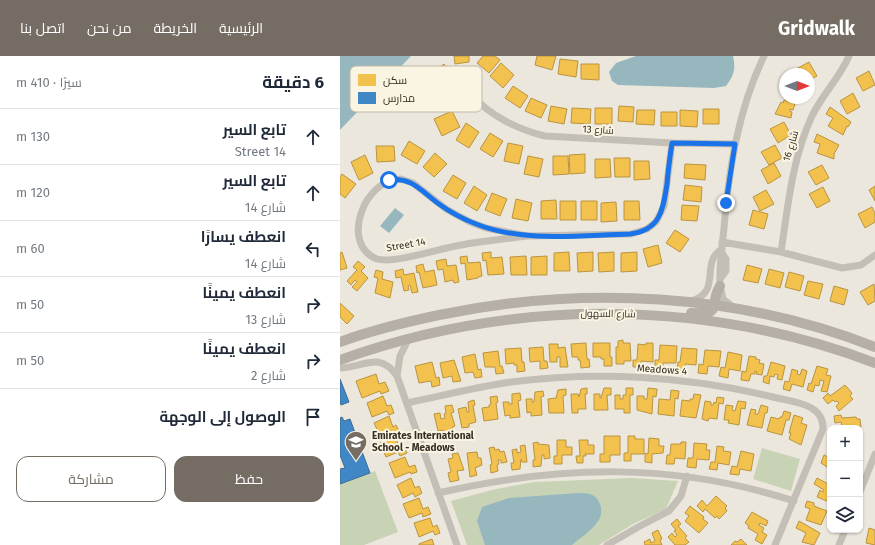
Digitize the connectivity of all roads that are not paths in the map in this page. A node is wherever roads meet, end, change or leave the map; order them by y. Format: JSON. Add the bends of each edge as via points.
{"nodes":[{"id":1,"x":764,"y":56,"type":"edge"},
{"id":2,"x":849,"y":56,"type":"edge"},
{"id":3,"x":482,"y":104,"type":"edge"},
{"id":4,"x":672,"y":143,"type":"junction"},
{"id":5,"x":735,"y":144,"type":"junction"},
{"id":6,"x":527,"y":236,"type":"junction"},
{"id":7,"x":722,"y":248,"type":"junction"},
{"id":8,"x":781,"y":252,"type":"junction"},
{"id":9,"x":875,"y":255,"type":"edge"},
{"id":10,"x":710,"y":282,"type":"junction"},
{"id":11,"x":720,"y":282,"type":"junction"},
{"id":12,"x":686,"y":302,"type":"junction"},
{"id":13,"x":715,"y":306,"type":"junction"},
{"id":14,"x":735,"y":309,"type":"junction"},
{"id":15,"x":631,"y":314,"type":"junction"},
{"id":16,"x":409,"y":338,"type":"junction"},
{"id":17,"x":340,"y":342,"type":"edge"},
{"id":18,"x":875,"y":346,"type":"edge"},
{"id":19,"x":340,"y":360,"type":"edge"},
{"id":20,"x":875,"y":363,"type":"edge"},
{"id":21,"x":340,"y":368,"type":"edge"},
{"id":22,"x":397,"y":376,"type":"junction"},
{"id":23,"x":407,"y":404,"type":"junction"},
{"id":24,"x":875,"y":454,"type":"edge"},
{"id":25,"x":687,"y":476,"type":"junction"},
{"id":26,"x":863,"y":484,"type":"edge"},
{"id":27,"x":438,"y":493,"type":"junction"},
{"id":28,"x":794,"y":501,"type":"junction"},
{"id":29,"x":844,"y":533,"type":"edge"},
{"id":30,"x":457,"y":545,"type":"edge"},
{"id":31,"x":608,"y":545,"type":"edge"},
{"id":32,"x":775,"y":545,"type":"edge"},
{"id":33,"x":839,"y":545,"type":"edge"}],
"edges":[{"from":1,"to":5,"type":"street","via":[[749,92]]},
{"from":2,"to":8,"type":"street","name":"شارع 16","via":[[817,105],[803,138],[793,172]]},
{"from":3,"to":4,"type":"street","name":"شارع 13","via":[[509,123],[536,134],[565,138]]},
{"from":4,"to":5,"type":"street","name":"شارع 13"},
{"from":4,"to":6,"type":"street","via":[[664,206],[656,222],[647,229],[630,234]]},
{"from":5,"to":7,"type":"street"},
{"from":6,"to":6,"type":"street","name":"Street 14","via":[[486,228],[470,222],[438,203],[413,183],[401,179],[383,183],[369,195],[358,211],[354,231],[357,242],[365,252],[379,260]]},
{"from":7,"to":8,"type":"street"},
{"from":7,"to":10,"type":"street","via":[[712,260]]},
{"from":7,"to":11,"type":"street","via":[[726,271]]},
{"from":8,"to":9,"type":"street","via":[[842,268],[861,265]]},
{"from":10,"to":11,"type":"street"},
{"from":10,"to":12,"type":"street","via":[[703,296]]},
{"from":11,"to":13,"type":"main road"},
{"from":11,"to":14,"type":"street","via":[[723,299]]},
{"from":12,"to":13,"type":"main road","name":"شارع السهول"},
{"from":12,"to":17,"type":"main road","name":"شارع السهول","via":[[609,297],[524,301],[422,318]]},
{"from":13,"to":14,"type":"main road","name":"شارع السهول"},
{"from":13,"to":15,"type":"main road","via":[[704,314]]},
{"from":14,"to":18,"type":"main road","name":"شارع السهول","via":[[798,321]]},
{"from":15,"to":16,"type":"main road","name":"شارع السهول","via":[[568,314],[513,318],[466,325]]},
{"from":15,"to":20,"type":"main road","name":"شارع السهول","via":[[698,320],[766,331],[818,344]]},
{"from":16,"to":19,"type":"main road","name":"شارع السهول"},
{"from":16,"to":22,"type":"street","via":[[400,356]]},
{"from":21,"to":22,"type":"street","via":[[377,362],[389,366]]},
{"from":22,"to":23,"type":"street"},
{"from":23,"to":27,"type":"street"},
{"from":23,"to":28,"type":"street","name":"Meadows 4","via":[[468,390],[532,380],[575,377],[643,378],[712,385],[811,407],[819,413],[823,429]]},
{"from":24,"to":26,"type":"street"},
{"from":25,"to":27,"type":"street","via":[[616,471],[564,473],[511,479]]},
{"from":25,"to":28,"type":"street","via":[[738,485]]},
{"from":25,"to":31,"type":"street","via":[[681,496],[669,511]]},
{"from":27,"to":30,"type":"street"},
{"from":28,"to":32,"type":"street","name":"Meadows 4"},
{"from":29,"to":33,"type":"street"}]}
